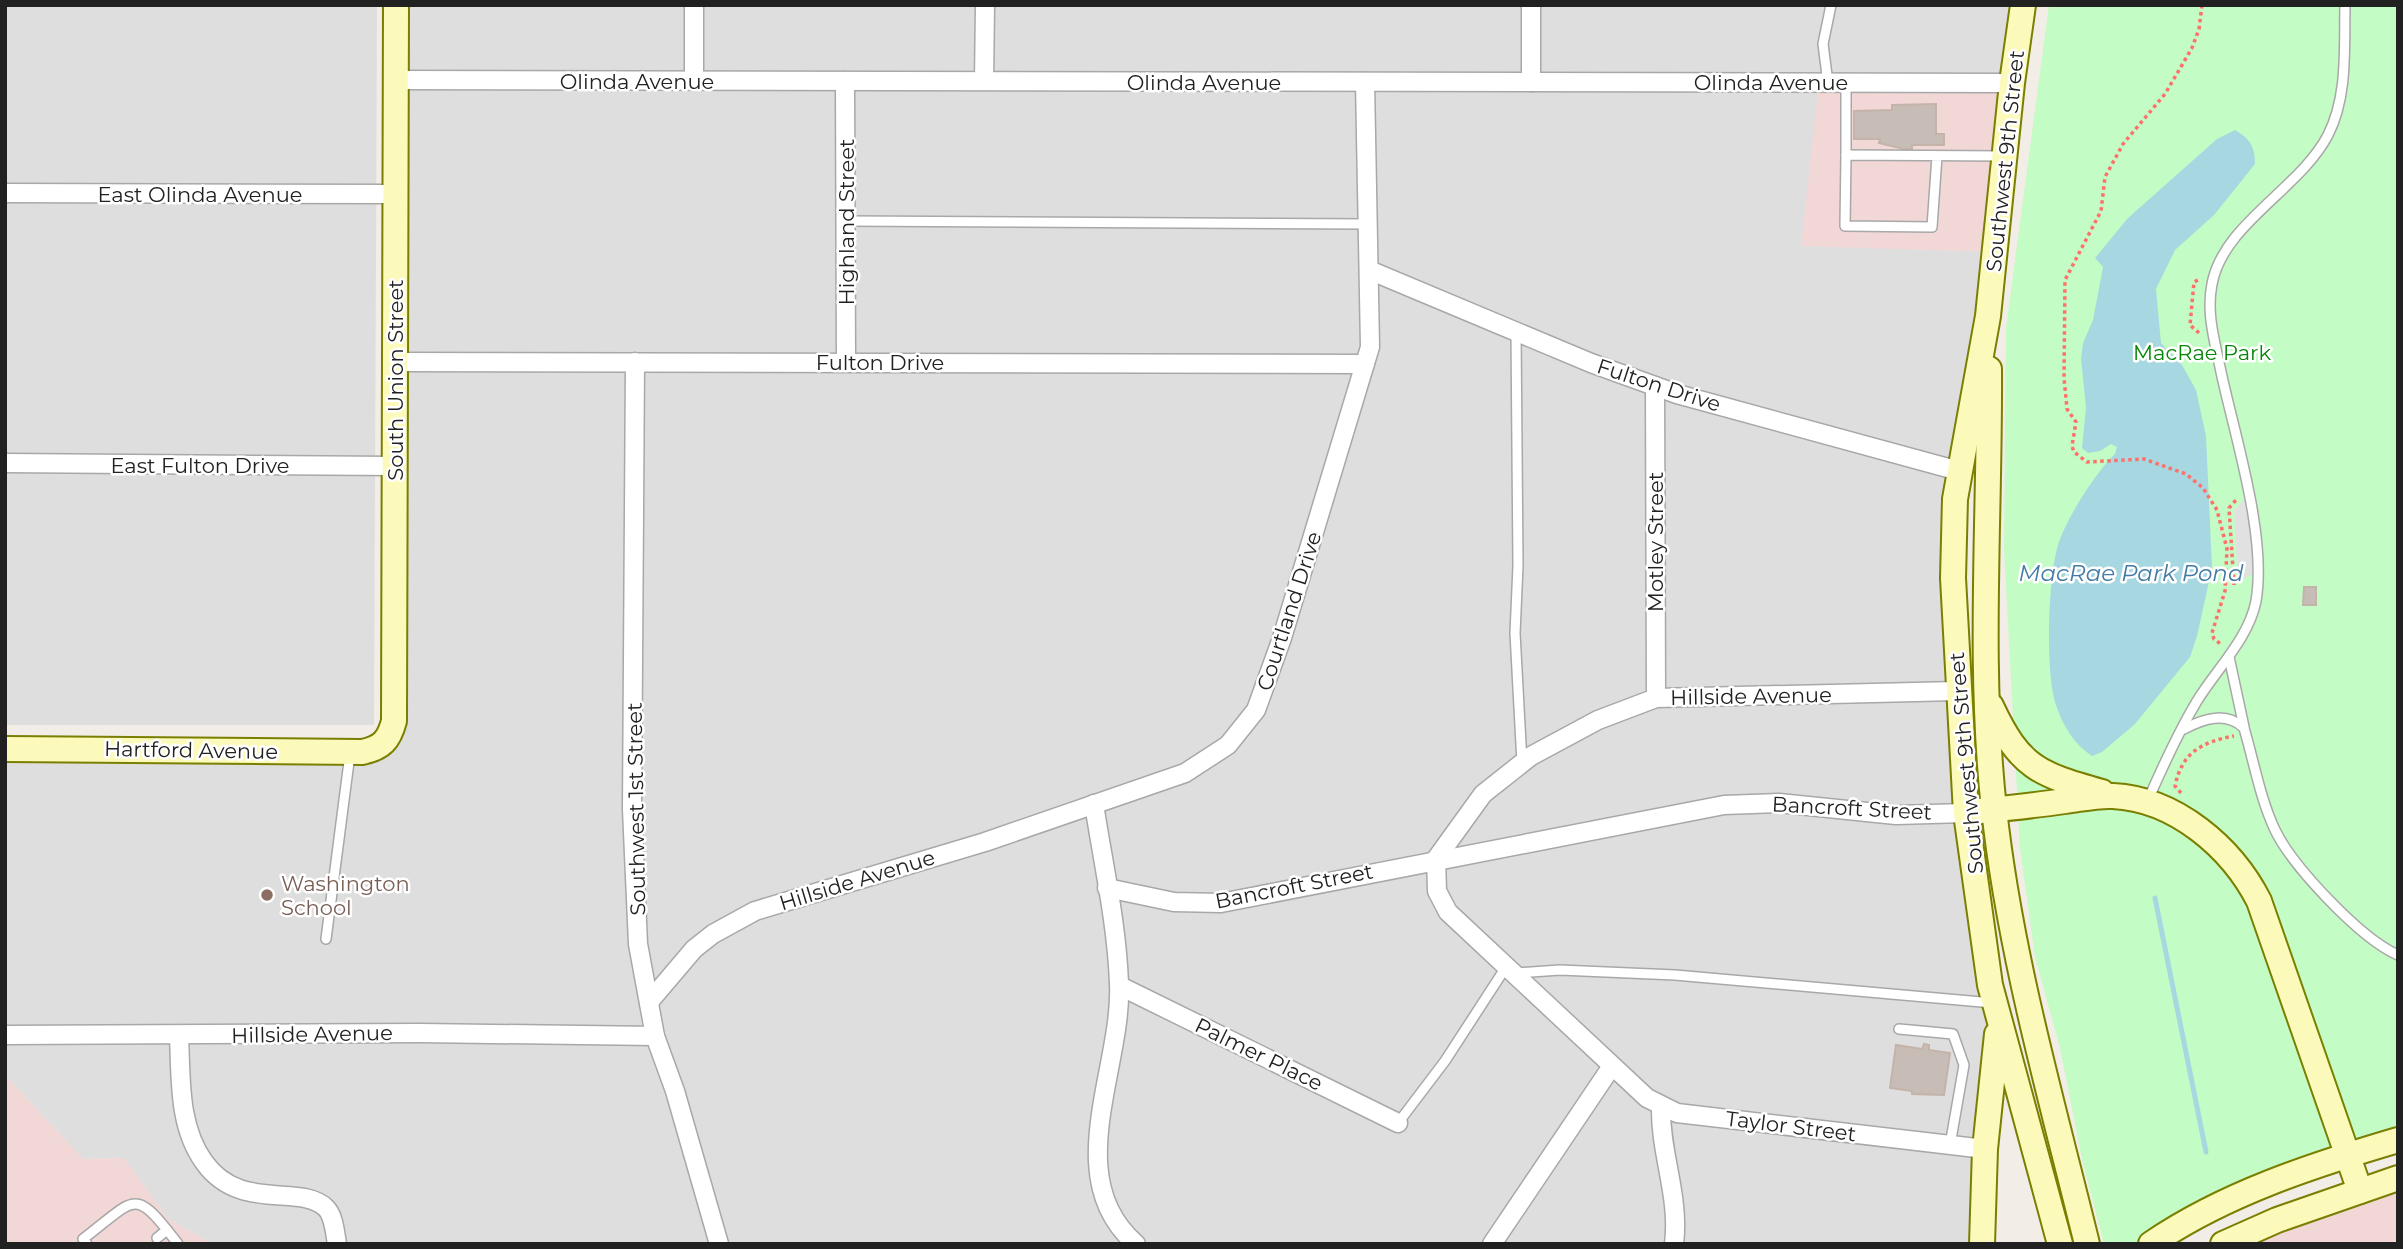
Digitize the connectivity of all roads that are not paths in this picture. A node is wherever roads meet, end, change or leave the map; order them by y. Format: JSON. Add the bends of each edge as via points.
{"nodes":[{"id":1,"x":396,"y":5,"type":"edge"},
{"id":2,"x":694,"y":5,"type":"edge"},
{"id":3,"x":985,"y":5,"type":"edge"},
{"id":4,"x":1531,"y":5,"type":"edge"},
{"id":5,"x":1831,"y":5,"type":"edge"},
{"id":6,"x":2023,"y":5,"type":"edge"},
{"id":7,"x":2346,"y":5,"type":"edge"},
{"id":8,"x":396,"y":80,"type":"junction"},
{"id":9,"x":694,"y":81,"type":"junction"},
{"id":10,"x":845,"y":81,"type":"junction"},
{"id":11,"x":984,"y":81,"type":"junction"},
{"id":12,"x":1365,"y":82,"type":"junction"},
{"id":13,"x":1531,"y":82,"type":"junction"},
{"id":14,"x":1828,"y":83,"type":"junction"},
{"id":15,"x":1846,"y":83,"type":"junction"},
{"id":16,"x":2012,"y":83,"type":"junction"},
{"id":17,"x":1846,"y":155,"type":"junction"},
{"id":18,"x":1937,"y":156,"type":"junction"},
{"id":19,"x":2004,"y":156,"type":"junction"},
{"id":20,"x":5,"y":193,"type":"edge"},
{"id":21,"x":395,"y":194,"type":"junction"},
{"id":22,"x":846,"y":221,"type":"junction"},
{"id":23,"x":1368,"y":224,"type":"junction"},
{"id":24,"x":1368,"y":270,"type":"junction"},
{"id":25,"x":1989,"y":316,"type":"junction"},
{"id":26,"x":1516,"y":332,"type":"junction"},
{"id":27,"x":395,"y":362,"type":"junction"},
{"id":28,"x":635,"y":362,"type":"junction"},
{"id":29,"x":846,"y":362,"type":"junction"},
{"id":30,"x":1365,"y":364,"type":"junction"},
{"id":31,"x":1655,"y":386,"type":"junction"},
{"id":32,"x":5,"y":463,"type":"edge"},
{"id":33,"x":395,"y":466,"type":"junction"},
{"id":34,"x":1959,"y":471,"type":"junction"},
{"id":35,"x":1985,"y":650,"type":"junction"},
{"id":36,"x":2230,"y":654,"type":"junction"},
{"id":37,"x":1957,"y":691,"type":"junction"},
{"id":38,"x":1656,"y":698,"type":"junction"},
{"id":39,"x":2244,"y":728,"type":"junction"},
{"id":40,"x":2184,"y":729,"type":"junction"},
{"id":41,"x":377,"y":748,"type":"joint"},
{"id":42,"x":5,"y":749,"type":"edge"},
{"id":43,"x":350,"y":752,"type":"junction"},
{"id":44,"x":1522,"y":762,"type":"junction"},
{"id":45,"x":2113,"y":796,"type":"junction"},
{"id":46,"x":1094,"y":804,"type":"junction"},
{"id":47,"x":2146,"y":804,"type":"junction"},
{"id":48,"x":1994,"y":810,"type":"junction"},
{"id":49,"x":1966,"y":813,"type":"junction"},
{"id":50,"x":1436,"y":859,"type":"junction"},
{"id":51,"x":1107,"y":888,"type":"junction"},
{"id":52,"x":326,"y":939,"type":"dead end"},
{"id":53,"x":2398,"y":955,"type":"edge"},
{"id":54,"x":1510,"y":970,"type":"junction"},
{"id":55,"x":1120,"y":986,"type":"junction"},
{"id":56,"x":649,"y":1002,"type":"junction"},
{"id":57,"x":1996,"y":1008,"type":"junction"},
{"id":58,"x":1899,"y":1029,"type":"dead end"},
{"id":59,"x":5,"y":1035,"type":"edge"},
{"id":60,"x":179,"y":1036,"type":"junction"},
{"id":61,"x":655,"y":1036,"type":"junction"},
{"id":62,"x":1612,"y":1066,"type":"junction"},
{"id":63,"x":1661,"y":1107,"type":"junction"},
{"id":64,"x":1398,"y":1123,"type":"joint"},
{"id":65,"x":2398,"y":1140,"type":"edge"},
{"id":66,"x":1950,"y":1145,"type":"junction"},
{"id":67,"x":1985,"y":1149,"type":"junction"},
{"id":68,"x":2347,"y":1155,"type":"junction"},
{"id":69,"x":2398,"y":1178,"type":"edge"},
{"id":70,"x":2360,"y":1191,"type":"junction"},
{"id":71,"x":167,"y":1230,"type":"junction"},
{"id":72,"x":2085,"y":1237,"type":"edge"},
{"id":73,"x":157,"y":1238,"type":"dead end"},
{"id":74,"x":87,"y":1244,"type":"edge"},
{"id":75,"x":178,"y":1244,"type":"edge"},
{"id":76,"x":337,"y":1244,"type":"edge"},
{"id":77,"x":719,"y":1244,"type":"edge"},
{"id":78,"x":1136,"y":1244,"type":"edge"},
{"id":79,"x":1492,"y":1244,"type":"edge"},
{"id":80,"x":1674,"y":1244,"type":"edge"},
{"id":81,"x":1982,"y":1244,"type":"edge"},
{"id":82,"x":2060,"y":1244,"type":"edge"},
{"id":83,"x":2151,"y":1244,"type":"edge"},
{"id":84,"x":2223,"y":1244,"type":"edge"}],
"edges":[{"from":1,"to":8,"type":"main road","name":"South Union Street"},
{"from":2,"to":9,"type":"street"},
{"from":3,"to":11,"type":"street"},
{"from":4,"to":13,"type":"street"},
{"from":5,"to":14,"type":"lane","via":[[1823,44]]},
{"from":6,"to":16,"type":"main road","name":"Southwest 9th Street"},
{"from":7,"to":36,"type":"lane","via":[[2339,107],[2329,132],[2300,175],[2228,248],[2212,283],[2209,314],[2246,476],[2256,571],[2254,608]]},
{"from":8,"to":9,"type":"street","name":"Olinda Avenue"},
{"from":8,"to":21,"type":"main road","name":"South Union Street"},
{"from":9,"to":10,"type":"street","name":"Olinda Avenue"},
{"from":10,"to":11,"type":"street","name":"Olinda Avenue"},
{"from":10,"to":22,"type":"street","name":"Highland Street"},
{"from":11,"to":12,"type":"street","name":"Olinda Avenue"},
{"from":12,"to":13,"type":"street","name":"Olinda Avenue"},
{"from":12,"to":23,"type":"street","name":"Courtland Drive"},
{"from":13,"to":14,"type":"street","name":"Olinda Avenue"},
{"from":14,"to":15,"type":"street","name":"Olinda Avenue"},
{"from":15,"to":16,"type":"street","name":"Olinda Avenue"},
{"from":15,"to":17,"type":"lane"},
{"from":16,"to":19,"type":"main road","name":"Southwest 9th Street"},
{"from":17,"to":18,"type":"lane"},
{"from":17,"to":18,"type":"lane","via":[[1845,226],[1932,226]]},
{"from":18,"to":19,"type":"lane"},
{"from":19,"to":25,"type":"main road","name":"Southwest 9th Street"},
{"from":20,"to":21,"type":"street","name":"East Olinda Avenue"},
{"from":21,"to":27,"type":"main road","name":"South Union Street"},
{"from":22,"to":23,"type":"lane"},
{"from":22,"to":29,"type":"street","name":"Highland Street"},
{"from":23,"to":24,"type":"street","name":"Courtland Drive"},
{"from":24,"to":26,"type":"street","name":"Fulton Drive"},
{"from":24,"to":30,"type":"street","name":"Courtland Drive","via":[[1370,348]]},
{"from":25,"to":34,"type":"main road","name":"Southwest 9th Street"},
{"from":25,"to":35,"type":"main road","name":"Southwest 9th Street"},
{"from":26,"to":31,"type":"street","name":"Fulton Drive"},
{"from":26,"to":44,"type":"lane","via":[[1515,633]]},
{"from":27,"to":28,"type":"street","name":"Fulton Drive"},
{"from":27,"to":33,"type":"main road","name":"South Union Street"},
{"from":28,"to":29,"type":"street","name":"Fulton Drive"},
{"from":28,"to":56,"type":"street","name":"Southwest 1st Street","via":[[632,809],[638,944]]},
{"from":29,"to":30,"type":"street","name":"Fulton Drive"},
{"from":30,"to":46,"type":"street","name":"Courtland Drive","via":[[1256,710],[1228,745],[1205,763]]},
{"from":31,"to":34,"type":"street","name":"Fulton Drive"},
{"from":31,"to":38,"type":"street","name":"Motley Street"},
{"from":32,"to":33,"type":"street","name":"East Fulton Drive"},
{"from":33,"to":41,"type":"main road","name":"South Union Street","via":[[394,721],[390,737]]},
{"from":34,"to":37,"type":"main road","name":"Southwest 9th Street","via":[[1953,578]]},
{"from":35,"to":45,"type":"main road","via":[[1987,698],[2008,742],[2029,763],[2055,779]]},
{"from":35,"to":48,"type":"main road","name":"Southwest 9th Street"},
{"from":36,"to":39,"type":"lane"},
{"from":36,"to":40,"type":"lane","via":[[2195,704]]},
{"from":37,"to":38,"type":"street","name":"Hillside Avenue"},
{"from":37,"to":49,"type":"main road","name":"Southwest 9th Street"},
{"from":38,"to":44,"type":"street","name":"Hillside Avenue","via":[[1563,736]]},
{"from":39,"to":40,"type":"lane","via":[[2237,721],[2214,718]]},
{"from":39,"to":53,"type":"lane","via":[[2277,833],[2296,861],[2359,930]]},
{"from":40,"to":47,"type":"lane"},
{"from":41,"to":43,"type":"main road","name":"Hartford Avenue"},
{"from":42,"to":43,"type":"main road","name":"Hartford Avenue"},
{"from":43,"to":52,"type":"lane"},
{"from":44,"to":50,"type":"street","name":"Hillside Avenue","via":[[1483,794]]},
{"from":45,"to":47,"type":"main road","name":"Bancroft Street"},
{"from":45,"to":48,"type":"main road","name":"Bancroft Street"},
{"from":46,"to":51,"type":"street"},
{"from":46,"to":56,"type":"street","name":"Hillside Avenue","via":[[755,911],[694,949]]},
{"from":47,"to":68,"type":"main road","name":"Bancroft Street","via":[[2167,810],[2199,829],[2246,877],[2259,901]]},
{"from":48,"to":49,"type":"main road","name":"Bancroft Street"},
{"from":48,"to":72,"type":"main road","name":"Southwest 9th Street","via":[[2030,1009]]},
{"from":49,"to":50,"type":"street","name":"Bancroft Street","via":[[1896,815],[1779,803],[1724,805]]},
{"from":49,"to":57,"type":"main road","name":"Southwest 9th Street"},
{"from":50,"to":51,"type":"street","name":"Bancroft Street","via":[[1221,903],[1174,902]]},
{"from":50,"to":54,"type":"street","name":"Taylor Street","via":[[1437,891],[1448,912]]},
{"from":51,"to":55,"type":"street"},
{"from":54,"to":57,"type":"lane","via":[[1675,975]]},
{"from":54,"to":62,"type":"street","name":"Taylor Street"},
{"from":54,"to":64,"type":"lane"},
{"from":55,"to":64,"type":"street","name":"Palmer Place"},
{"from":55,"to":78,"type":"street","via":[[1101,1105],[1099,1170],[1107,1205]]},
{"from":56,"to":61,"type":"street","name":"Southwest 1st Street"},
{"from":57,"to":67,"type":"main road","via":[[1996,1056]]},
{"from":57,"to":82,"type":"main road","name":"Southwest 9th Street"},
{"from":58,"to":66,"type":"lane","via":[[1953,1034],[1964,1065]]},
{"from":59,"to":60,"type":"street","name":"Hillside Avenue"},
{"from":60,"to":61,"type":"street","name":"Hillside Avenue"},
{"from":60,"to":76,"type":"street","via":[[181,1102],[191,1139],[204,1162],[239,1190],[311,1200],[326,1208]]},
{"from":61,"to":77,"type":"street","name":"Southwest 1st Street"},
{"from":62,"to":63,"type":"street","name":"Taylor Street"},
{"from":62,"to":79,"type":"street"},
{"from":63,"to":66,"type":"street","name":"Taylor Street","via":[[1677,1113]]},
{"from":63,"to":80,"type":"street","via":[[1676,1202]]},
{"from":65,"to":68,"type":"main road"},
{"from":66,"to":67,"type":"street","name":"Taylor Street"},
{"from":67,"to":81,"type":"main road"},
{"from":68,"to":70,"type":"main road","name":"Bancroft Street"},
{"from":68,"to":83,"type":"main road","via":[[2228,1200]]},
{"from":69,"to":70,"type":"main road"},
{"from":70,"to":84,"type":"main road"},
{"from":71,"to":73,"type":"lane"},
{"from":71,"to":74,"type":"lane","via":[[149,1207],[137,1202],[83,1239]]},
{"from":71,"to":75,"type":"lane"}]}
